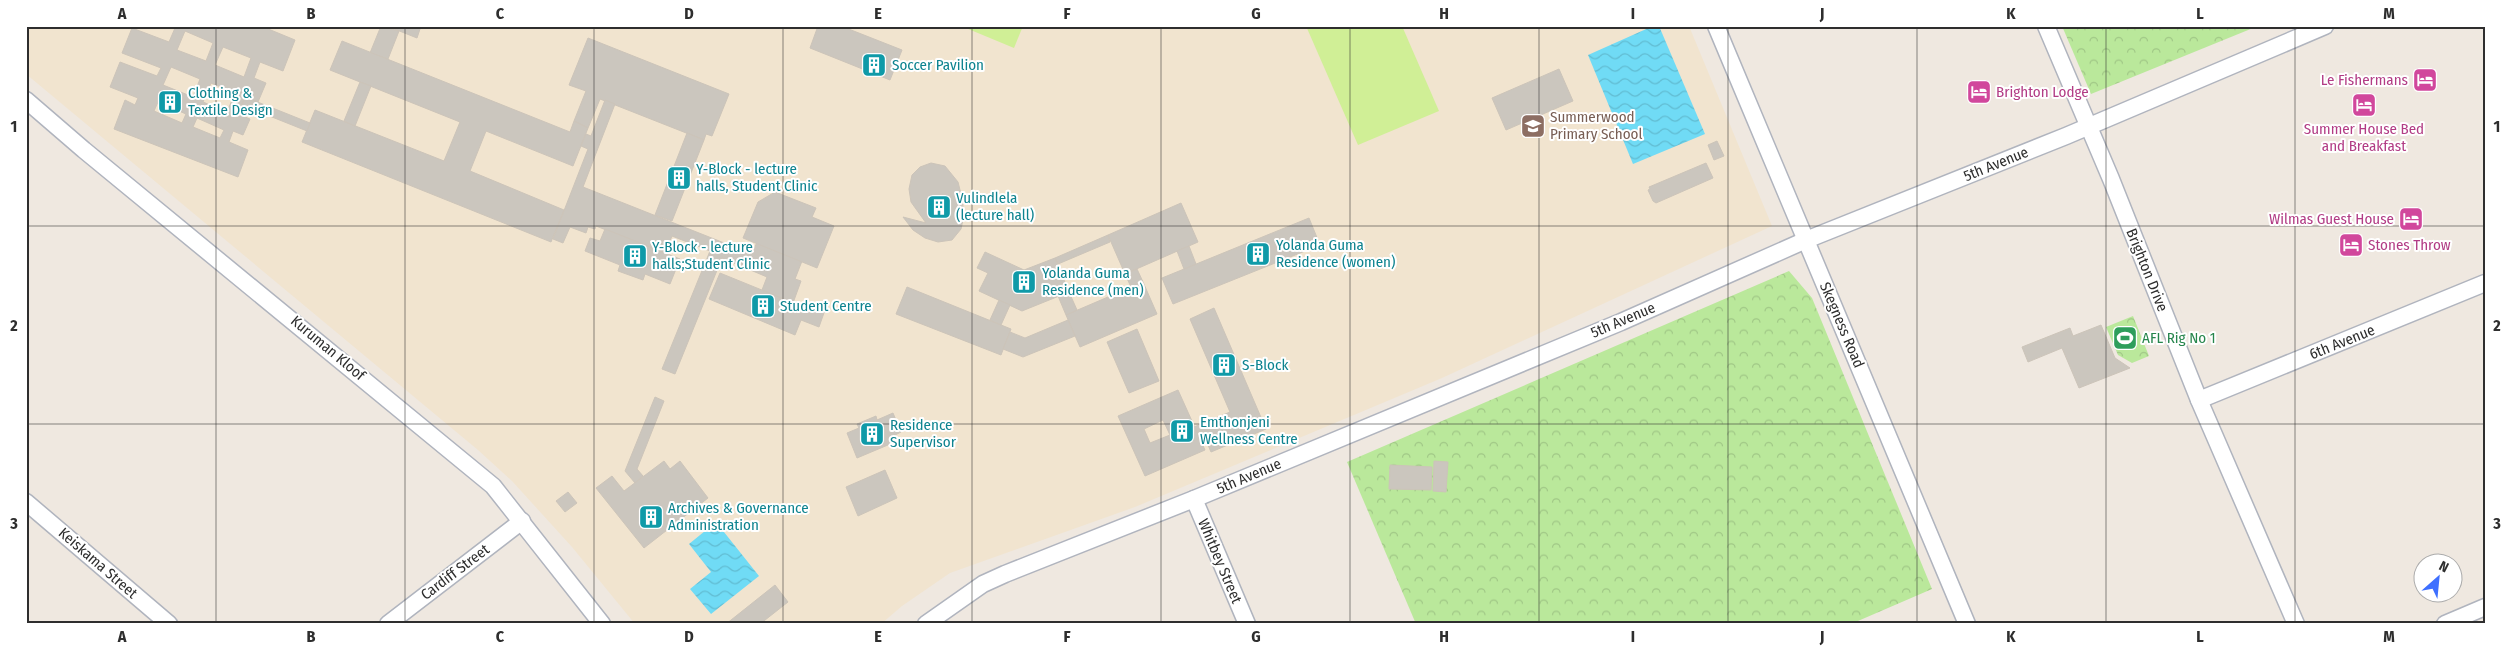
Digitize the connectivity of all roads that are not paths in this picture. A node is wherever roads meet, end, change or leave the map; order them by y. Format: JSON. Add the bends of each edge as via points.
{"nodes":[{"id":1,"x":1716,"y":26,"type":"edge"},
{"id":2,"x":2046,"y":26,"type":"edge"},
{"id":3,"x":2325,"y":26,"type":"edge"},
{"id":4,"x":26,"y":100,"type":"edge"},
{"id":5,"x":2088,"y":126,"type":"junction"},
{"id":6,"x":1806,"y":240,"type":"junction"},
{"id":7,"x":2485,"y":283,"type":"edge"},
{"id":8,"x":2199,"y":400,"type":"junction"},
{"id":9,"x":1194,"y":499,"type":"junction"},
{"id":10,"x":26,"y":502,"type":"edge"},
{"id":11,"x":522,"y":521,"type":"junction"},
{"id":12,"x":2485,"y":608,"type":"edge"},
{"id":13,"x":169,"y":624,"type":"edge"},
{"id":14,"x":388,"y":624,"type":"edge"},
{"id":15,"x":602,"y":624,"type":"edge"},
{"id":16,"x":926,"y":624,"type":"edge"},
{"id":17,"x":1246,"y":624,"type":"edge"},
{"id":18,"x":1967,"y":624,"type":"edge"},
{"id":19,"x":2296,"y":624,"type":"edge"},
{"id":20,"x":2445,"y":624,"type":"edge"}],
"edges":[{"from":1,"to":6,"type":"street","name":"Skegness Road"},
{"from":2,"to":5,"type":"street","name":"Brighton Drive"},
{"from":3,"to":5,"type":"street","name":"5th Avenue"},
{"from":4,"to":11,"type":"street","name":"Kuruman Kloof","via":[[493,486]]},
{"from":5,"to":6,"type":"street","name":"5th Avenue"},
{"from":5,"to":8,"type":"street","name":"Brighton Drive"},
{"from":6,"to":9,"type":"street","name":"5th Avenue","via":[[1621,322]]},
{"from":6,"to":18,"type":"street","name":"Skegness Road"},
{"from":7,"to":8,"type":"street","name":"6th Avenue"},
{"from":8,"to":19,"type":"street","name":"Brighton Drive"},
{"from":9,"to":16,"type":"street","name":"5th Avenue","via":[[983,584]]},
{"from":9,"to":17,"type":"street","name":"Whitbey Street"},
{"from":10,"to":13,"type":"street","name":"Keiskama Street"},
{"from":11,"to":14,"type":"street","name":"Cardiff Street"},
{"from":11,"to":15,"type":"street","name":"Kuruman Kloof"},
{"from":12,"to":20,"type":"street"}]}
